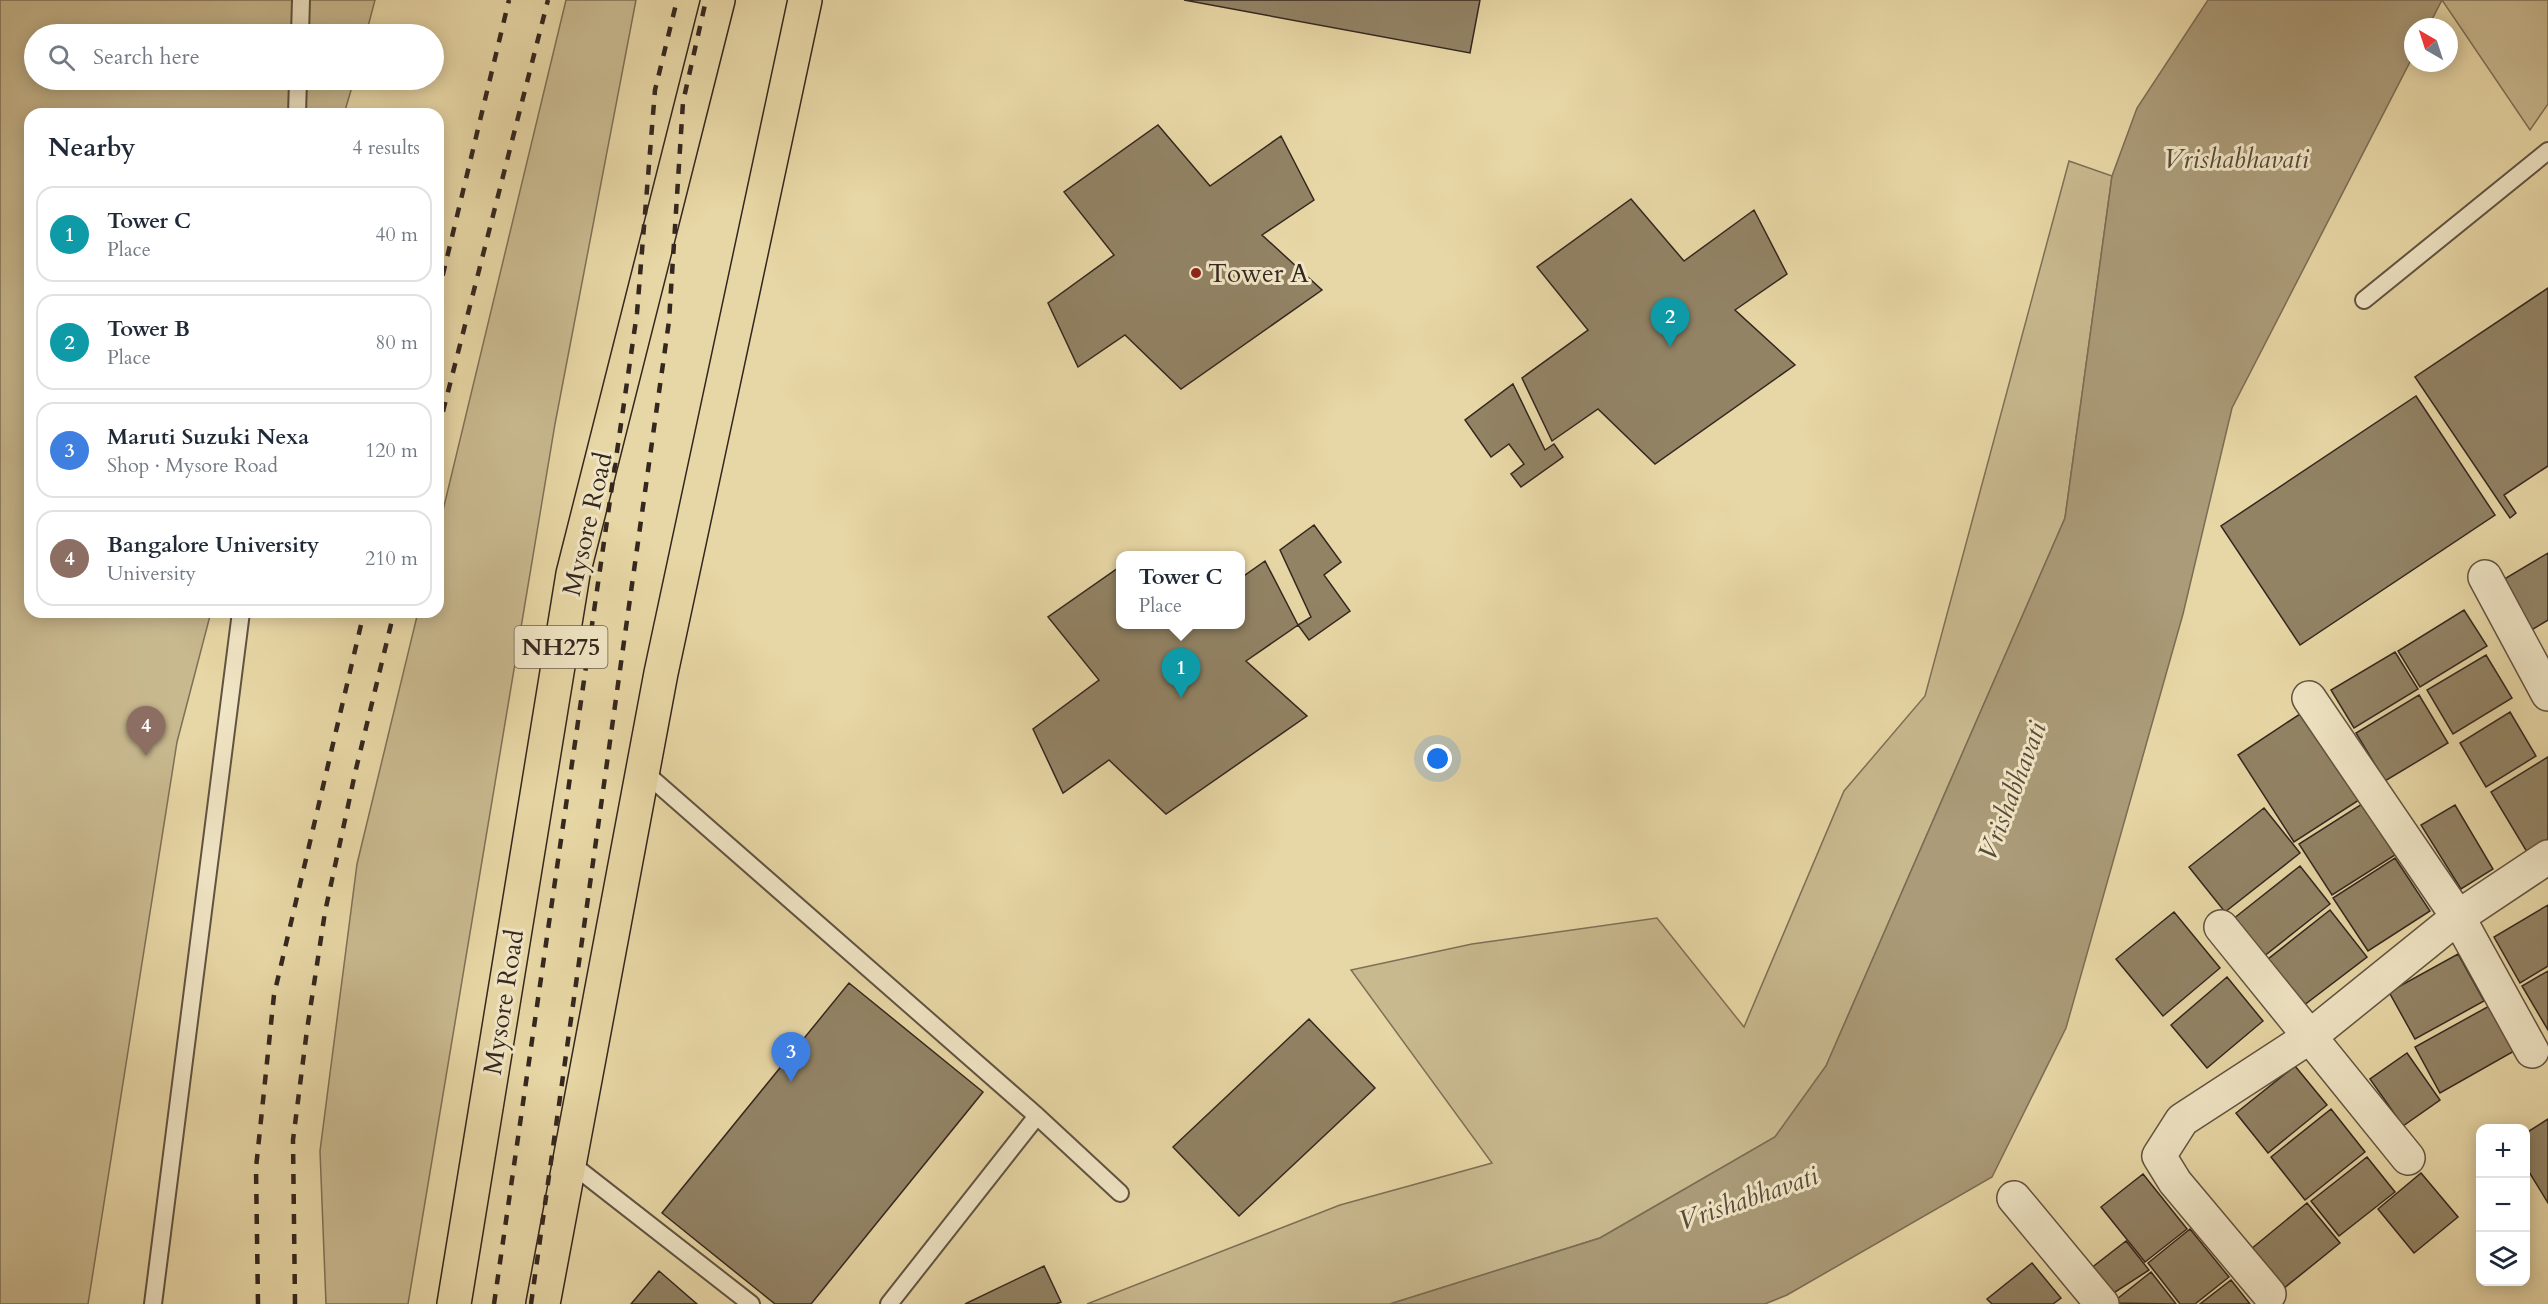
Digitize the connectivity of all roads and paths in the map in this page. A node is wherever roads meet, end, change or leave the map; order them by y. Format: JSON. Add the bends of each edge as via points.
{"nodes":[{"id":1,"x":301,"y":0,"type":"edge"},
{"id":2,"x":718,"y":0,"type":"edge"},
{"id":3,"x":805,"y":0,"type":"edge"},
{"id":4,"x":300,"y":24,"type":"edge"},
{"id":5,"x":298,"y":90,"type":"edge"},
{"id":6,"x":297,"y":108,"type":"edge"},
{"id":7,"x":2548,"y":151,"type":"edge"},
{"id":8,"x":2364,"y":300,"type":"dead end"},
{"id":9,"x":2485,"y":578,"type":"dead end"},
{"id":10,"x":240,"y":618,"type":"edge"},
{"id":11,"x":2548,"y":694,"type":"edge"},
{"id":12,"x":2309,"y":698,"type":"dead end"},
{"id":13,"x":642,"y":770,"type":"junction"},
{"id":14,"x":2548,"y":857,"type":"edge"},
{"id":15,"x":2458,"y":917,"type":"junction"},
{"id":16,"x":2221,"y":927,"type":"dead end"},
{"id":17,"x":2308,"y":1038,"type":"junction"},
{"id":18,"x":2532,"y":1051,"type":"dead end"},
{"id":19,"x":1037,"y":1116,"type":"junction"},
{"id":20,"x":2408,"y":1158,"type":"dead end"},
{"id":21,"x":569,"y":1162,"type":"junction"},
{"id":22,"x":1120,"y":1193,"type":"dead end"},
{"id":23,"x":2014,"y":1198,"type":"dead end"},
{"id":24,"x":2269,"y":1294,"type":"dead end"},
{"id":25,"x":153,"y":1304,"type":"edge"},
{"id":26,"x":454,"y":1304,"type":"edge"},
{"id":27,"x":543,"y":1304,"type":"edge"},
{"id":28,"x":751,"y":1304,"type":"edge"},
{"id":29,"x":889,"y":1304,"type":"edge"},
{"id":30,"x":2102,"y":1304,"type":"edge"}],
"edges":[{"from":1,"to":4,"type":"lane"},
{"from":2,"to":26,"type":"highway","name":"Mysore Road","number":"NH275","via":[[573,574]]},
{"from":3,"to":13,"type":"highway"},
{"from":5,"to":6,"type":"lane"},
{"from":7,"to":8,"type":"lane"},
{"from":9,"to":11,"type":"street"},
{"from":10,"to":25,"type":"lane"},
{"from":12,"to":15,"type":"street"},
{"from":13,"to":19,"type":"lane"},
{"from":13,"to":21,"type":"highway"},
{"from":14,"to":15,"type":"street"},
{"from":15,"to":17,"type":"street"},
{"from":15,"to":18,"type":"street"},
{"from":16,"to":17,"type":"street"},
{"from":17,"to":20,"type":"street"},
{"from":17,"to":24,"type":"street","via":[[2182,1120],[2159,1156],[2175,1182]]},
{"from":19,"to":22,"type":"lane"},
{"from":19,"to":29,"type":"lane"},
{"from":21,"to":27,"type":"highway"},
{"from":21,"to":28,"type":"lane"},
{"from":23,"to":30,"type":"street"}]}
